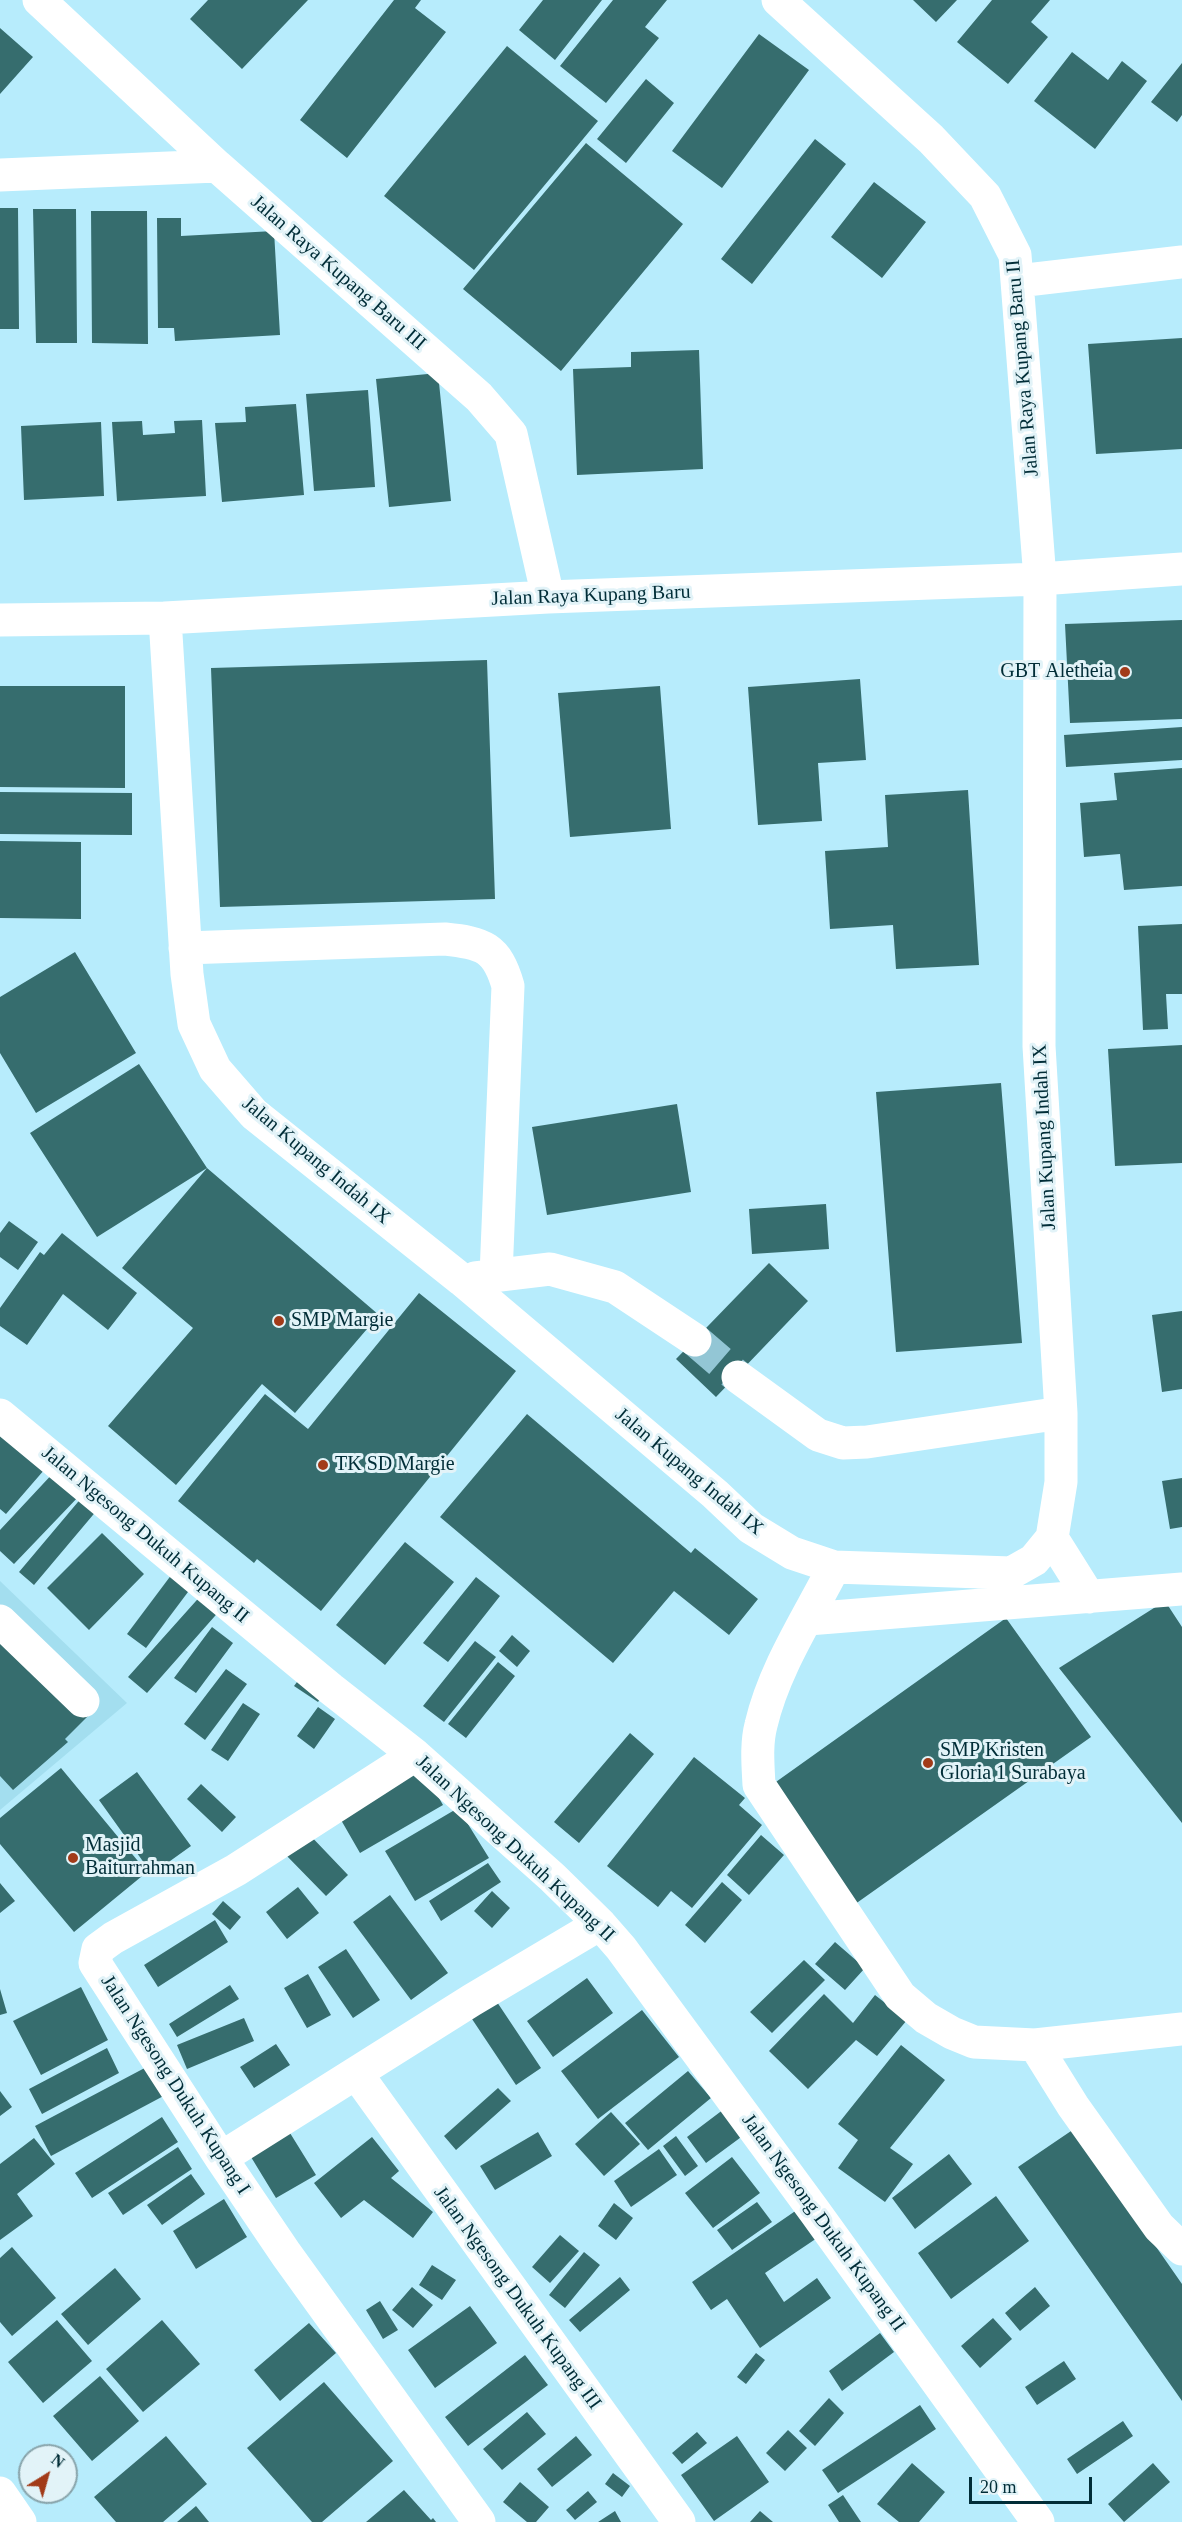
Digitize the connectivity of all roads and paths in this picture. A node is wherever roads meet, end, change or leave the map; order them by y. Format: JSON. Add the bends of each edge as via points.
{"nodes":[{"id":1,"x":39,"y":0,"type":"edge"},
{"id":2,"x":778,"y":0,"type":"edge"},
{"id":3,"x":217,"y":166,"type":"junction"},
{"id":4,"x":0,"y":175,"type":"edge"},
{"id":5,"x":1182,"y":262,"type":"edge"},
{"id":6,"x":1018,"y":281,"type":"junction"},
{"id":7,"x":1182,"y":569,"type":"edge"},
{"id":8,"x":1040,"y":579,"type":"junction"},
{"id":9,"x":548,"y":597,"type":"junction"},
{"id":10,"x":165,"y":618,"type":"junction"},
{"id":11,"x":0,"y":620,"type":"edge"},
{"id":12,"x":185,"y":948,"type":"junction"},
{"id":13,"x":496,"y":1275,"type":"junction"},
{"id":14,"x":462,"y":1280,"type":"junction"},
{"id":15,"x":694,"y":1340,"type":"tunnel mouth"},
{"id":16,"x":738,"y":1377,"type":"tunnel mouth"},
{"id":17,"x":1061,"y":1413,"type":"junction"},
{"id":18,"x":0,"y":1415,"type":"edge"},
{"id":19,"x":1052,"y":1538,"type":"junction"},
{"id":20,"x":834,"y":1567,"type":"junction"},
{"id":21,"x":1182,"y":1589,"type":"edge"},
{"id":22,"x":1089,"y":1597,"type":"junction"},
{"id":23,"x":808,"y":1619,"type":"junction"},
{"id":24,"x":0,"y":1621,"type":"edge"},
{"id":25,"x":82,"y":1701,"type":"dead end"},
{"id":26,"x":415,"y":1755,"type":"junction"},
{"id":27,"x":600,"y":1924,"type":"junction"},
{"id":28,"x":1182,"y":2029,"type":"edge"},
{"id":29,"x":1035,"y":2045,"type":"junction"},
{"id":30,"x":356,"y":2073,"type":"junction"},
{"id":31,"x":220,"y":2158,"type":"junction"},
{"id":32,"x":1182,"y":2249,"type":"edge"},
{"id":33,"x":0,"y":2493,"type":"edge"},
{"id":34,"x":20,"y":2522,"type":"edge"},
{"id":35,"x":479,"y":2522,"type":"edge"},
{"id":36,"x":678,"y":2522,"type":"edge"},
{"id":37,"x":1038,"y":2522,"type":"edge"}],
"edges":[{"from":1,"to":3,"type":"street","name":"Jalan Raya Kupang Baru III"},
{"from":2,"to":6,"type":"street","name":"Jalan Raya Kupang Baru II","via":[[931,139],[985,196],[1015,255]]},
{"from":3,"to":4,"type":"street"},
{"from":3,"to":9,"type":"street","name":"Jalan Raya Kupang Baru III","via":[[479,397],[511,434]]},
{"from":5,"to":6,"type":"street"},
{"from":6,"to":8,"type":"street","name":"Jalan Raya Kupang Baru II"},
{"from":7,"to":8,"type":"street","name":"Jalan Raya Kupang Baru"},
{"from":8,"to":9,"type":"street","name":"Jalan Raya Kupang Baru"},
{"from":8,"to":17,"type":"street","name":"Jalan Kupang Indah IX","via":[[1039,1046]]},
{"from":9,"to":10,"type":"street","name":"Jalan Raya Kupang Baru"},
{"from":10,"to":11,"type":"street","name":"Jalan Raya Kupang Baru"},
{"from":10,"to":12,"type":"street","name":"Jalan Kupang Indah IX"},
{"from":12,"to":13,"type":"street","via":[[445,939],[486,947],[502,964],[508,986]]},
{"from":12,"to":14,"type":"street","name":"Jalan Kupang Indah IX","via":[[194,1024],[214,1069],[254,1114]]},
{"from":13,"to":14,"type":"street"},
{"from":13,"to":15,"type":"street","via":[[550,1269],[615,1287]]},
{"from":14,"to":20,"type":"street","name":"Jalan Kupang Indah IX","via":[[751,1528],[792,1553]]},
{"from":16,"to":17,"type":"street","via":[[818,1435],[843,1443]]},
{"from":17,"to":19,"type":"street","name":"Jalan Kupang Indah IX","via":[[1061,1482]]},
{"from":18,"to":26,"type":"street","name":"Jalan Ngesong Dukuh Kupang II"},
{"from":19,"to":20,"type":"street","name":"Jalan Kupang Indah IX","via":[[1034,1560],[1011,1573]]},
{"from":19,"to":22,"type":"street"},
{"from":20,"to":23,"type":"street"},
{"from":21,"to":22,"type":"street"},
{"from":22,"to":23,"type":"street"},
{"from":23,"to":29,"type":"street","via":[[772,1689],[760,1726],[759,1785],[900,1996],[926,2018],[974,2042]]},
{"from":24,"to":25,"type":"street"},
{"from":26,"to":27,"type":"street","name":"Jalan Ngesong Dukuh Kupang II"},
{"from":26,"to":31,"type":"street","name":"Jalan Ngesong Dukuh Kupang I","via":[[236,1870],[98,1949],[95,1963]]},
{"from":27,"to":30,"type":"street"},
{"from":27,"to":37,"type":"street","name":"Jalan Ngesong Dukuh Kupang II","via":[[815,2212]]},
{"from":28,"to":29,"type":"street"},
{"from":29,"to":32,"type":"street","via":[[1159,2227]]},
{"from":30,"to":31,"type":"street"},
{"from":30,"to":36,"type":"street","name":"Jalan Ngesong Dukuh Kupang III"},
{"from":31,"to":35,"type":"street","name":"Jalan Ngesong Dukuh Kupang I"},
{"from":33,"to":34,"type":"street"}]}
